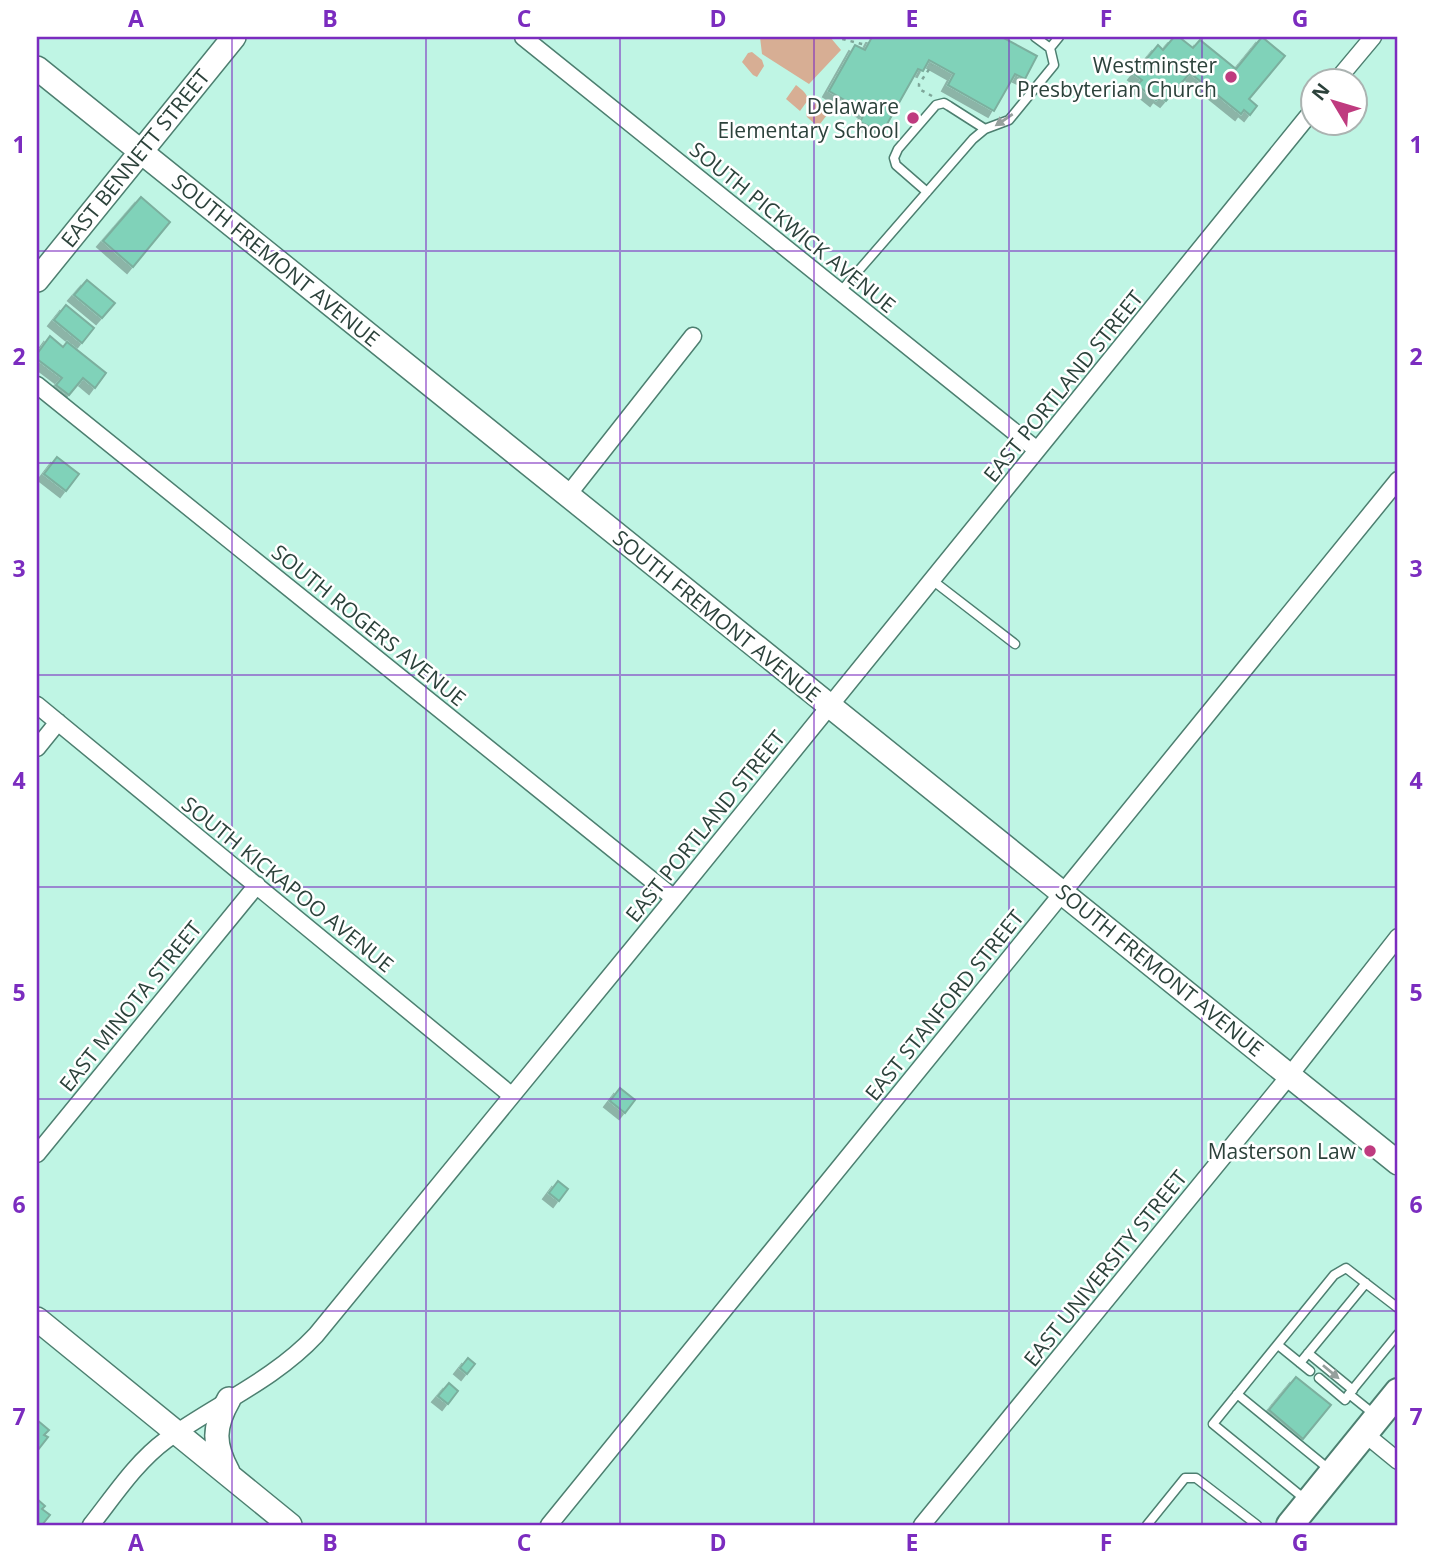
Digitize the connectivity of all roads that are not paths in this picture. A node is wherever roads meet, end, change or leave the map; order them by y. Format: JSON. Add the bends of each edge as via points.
{"nodes":[{"id":1,"x":234,"y":37,"type":"edge"},
{"id":2,"x":523,"y":37,"type":"edge"},
{"id":3,"x":1035,"y":37,"type":"edge"},
{"id":4,"x":1059,"y":37,"type":"edge"},
{"id":5,"x":1373,"y":37,"type":"edge"},
{"id":6,"x":1050,"y":48,"type":"junction"},
{"id":7,"x":1349,"y":66,"type":"edge"},
{"id":8,"x":37,"y":68,"type":"edge"},
{"id":9,"x":1298,"y":128,"type":"edge"},
{"id":10,"x":985,"y":130,"type":"junction"},
{"id":11,"x":141,"y":151,"type":"junction"},
{"id":12,"x":927,"y":192,"type":"junction"},
{"id":13,"x":37,"y":280,"type":"edge"},
{"id":14,"x":840,"y":292,"type":"junction"},
{"id":15,"x":693,"y":336,"type":"dead end"},
{"id":16,"x":37,"y":385,"type":"edge"},
{"id":17,"x":1037,"y":450,"type":"junction"},
{"id":18,"x":1398,"y":480,"type":"edge"},
{"id":19,"x":567,"y":496,"type":"junction"},
{"id":20,"x":932,"y":580,"type":"junction"},
{"id":21,"x":1014,"y":644,"type":"dead end"},
{"id":22,"x":37,"y":705,"type":"edge"},
{"id":23,"x":830,"y":706,"type":"junction"},
{"id":24,"x":58,"y":722,"type":"junction"},
{"id":25,"x":37,"y":748,"type":"edge"},
{"id":26,"x":257,"y":885,"type":"junction"},
{"id":27,"x":1062,"y":892,"type":"junction"},
{"id":28,"x":674,"y":898,"type":"junction"},
{"id":29,"x":1398,"y":937,"type":"edge"},
{"id":30,"x":1290,"y":1075,"type":"junction"},
{"id":31,"x":511,"y":1095,"type":"junction"},
{"id":32,"x":37,"y":1154,"type":"edge"},
{"id":33,"x":1398,"y":1163,"type":"edge"},
{"id":34,"x":1366,"y":1283,"type":"junction"},
{"id":35,"x":1398,"y":1308,"type":"edge"},
{"id":36,"x":37,"y":1319,"type":"edge"},
{"id":37,"x":1398,"y":1334,"type":"edge"},
{"id":38,"x":1278,"y":1345,"type":"junction"},
{"id":39,"x":1308,"y":1353,"type":"junction"},
{"id":40,"x":1300,"y":1363,"type":"junction"},
{"id":41,"x":1310,"y":1371,"type":"dead end"},
{"id":42,"x":1319,"y":1378,"type":"dead end"},
{"id":43,"x":1351,"y":1392,"type":"junction"},
{"id":44,"x":1398,"y":1392,"type":"edge"},
{"id":45,"x":1237,"y":1394,"type":"junction"},
{"id":46,"x":229,"y":1399,"type":"junction"},
{"id":47,"x":1371,"y":1425,"type":"junction"},
{"id":48,"x":177,"y":1433,"type":"junction"},
{"id":49,"x":1398,"y":1461,"type":"edge"},
{"id":50,"x":1333,"y":1472,"type":"junction"},
{"id":51,"x":232,"y":1478,"type":"junction"},
{"id":52,"x":1308,"y":1502,"type":"junction"},
{"id":53,"x":91,"y":1525,"type":"edge"},
{"id":54,"x":290,"y":1525,"type":"edge"},
{"id":55,"x":549,"y":1525,"type":"edge"},
{"id":56,"x":922,"y":1525,"type":"edge"},
{"id":57,"x":1147,"y":1525,"type":"edge"},
{"id":58,"x":1256,"y":1525,"type":"edge"},
{"id":59,"x":1290,"y":1525,"type":"edge"}],
"edges":[{"from":1,"to":11,"type":"street","name":"EAST BENNETT STREET"},
{"from":2,"to":14,"type":"street","name":"SOUTH PICKWICK AVENUE"},
{"from":3,"to":6,"type":"lane"},
{"from":4,"to":6,"type":"lane"},
{"from":5,"to":7,"type":"street"},
{"from":6,"to":10,"type":"lane","one_way":true,"via":[[1054,65],[1048,74],[1009,120]]},
{"from":8,"to":11,"type":"street","name":"SOUTH FREMONT AVENUE"},
{"from":9,"to":17,"type":"street","name":"EAST PORTLAND STREET"},
{"from":10,"to":12,"type":"lane"},
{"from":10,"to":12,"type":"lane","via":[[944,103],[936,105],[894,158]]},
{"from":11,"to":13,"type":"street","name":"EAST BENNETT STREET"},
{"from":11,"to":19,"type":"street","name":"SOUTH FREMONT AVENUE"},
{"from":12,"to":14,"type":"lane"},
{"from":14,"to":17,"type":"street","name":"SOUTH PICKWICK AVENUE"},
{"from":15,"to":19,"type":"street"},
{"from":16,"to":28,"type":"street","name":"SOUTH ROGERS AVENUE"},
{"from":17,"to":20,"type":"street","name":"EAST PORTLAND STREET"},
{"from":18,"to":27,"type":"street","name":"EAST STANFORD STREET"},
{"from":19,"to":23,"type":"street","name":"SOUTH FREMONT AVENUE"},
{"from":20,"to":21,"type":"lane"},
{"from":20,"to":23,"type":"street","name":"EAST PORTLAND STREET"},
{"from":22,"to":24,"type":"street","name":"SOUTH KICKAPOO AVENUE"},
{"from":23,"to":27,"type":"street","name":"SOUTH FREMONT AVENUE"},
{"from":23,"to":28,"type":"street","name":"EAST PORTLAND STREET"},
{"from":24,"to":25,"type":"street"},
{"from":24,"to":26,"type":"street","name":"SOUTH KICKAPOO AVENUE"},
{"from":26,"to":31,"type":"street","name":"SOUTH KICKAPOO AVENUE"},
{"from":26,"to":32,"type":"street","name":"EAST MINOTA STREET"},
{"from":27,"to":30,"type":"street","name":"SOUTH FREMONT AVENUE"},
{"from":27,"to":55,"type":"street","name":"EAST STANFORD STREET"},
{"from":28,"to":31,"type":"street","name":"EAST PORTLAND STREET"},
{"from":29,"to":30,"type":"street","name":"EAST UNIVERSITY STREET"},
{"from":30,"to":33,"type":"street","name":"SOUTH FREMONT AVENUE"},
{"from":30,"to":56,"type":"street","name":"EAST UNIVERSITY STREET"},
{"from":31,"to":46,"type":"street","name":"EAST PORTLAND STREET","via":[[305,1346]]},
{"from":34,"to":35,"type":"lane"},
{"from":34,"to":38,"type":"lane","via":[[1346,1268],[1334,1275]]},
{"from":34,"to":39,"type":"lane"},
{"from":36,"to":48,"type":"street"},
{"from":37,"to":43,"type":"lane"},
{"from":38,"to":40,"type":"lane"},
{"from":38,"to":45,"type":"lane"},
{"from":39,"to":40,"type":"lane"},
{"from":39,"to":43,"type":"lane","one_way":true},
{"from":40,"to":41,"type":"lane"},
{"from":42,"to":43,"type":"lane","via":[[1345,1400]]},
{"from":43,"to":47,"type":"lane"},
{"from":44,"to":47,"type":"main road"},
{"from":45,"to":50,"type":"lane"},
{"from":45,"to":52,"type":"lane","via":[[1213,1424]]},
{"from":46,"to":48,"type":"street","name":"EAST PORTLAND STREET"},
{"from":46,"to":51,"type":"street","via":[[219,1416],[217,1442]]},
{"from":47,"to":49,"type":"street"},
{"from":47,"to":50,"type":"main road"},
{"from":48,"to":51,"type":"street"},
{"from":48,"to":53,"type":"street","name":"EAST PORTLAND STREET","via":[[147,1457]]},
{"from":50,"to":52,"type":"main road"},
{"from":51,"to":54,"type":"street"},
{"from":52,"to":59,"type":"main road"},
{"from":57,"to":58,"type":"lane","via":[[1185,1478],[1196,1478]]}]}
